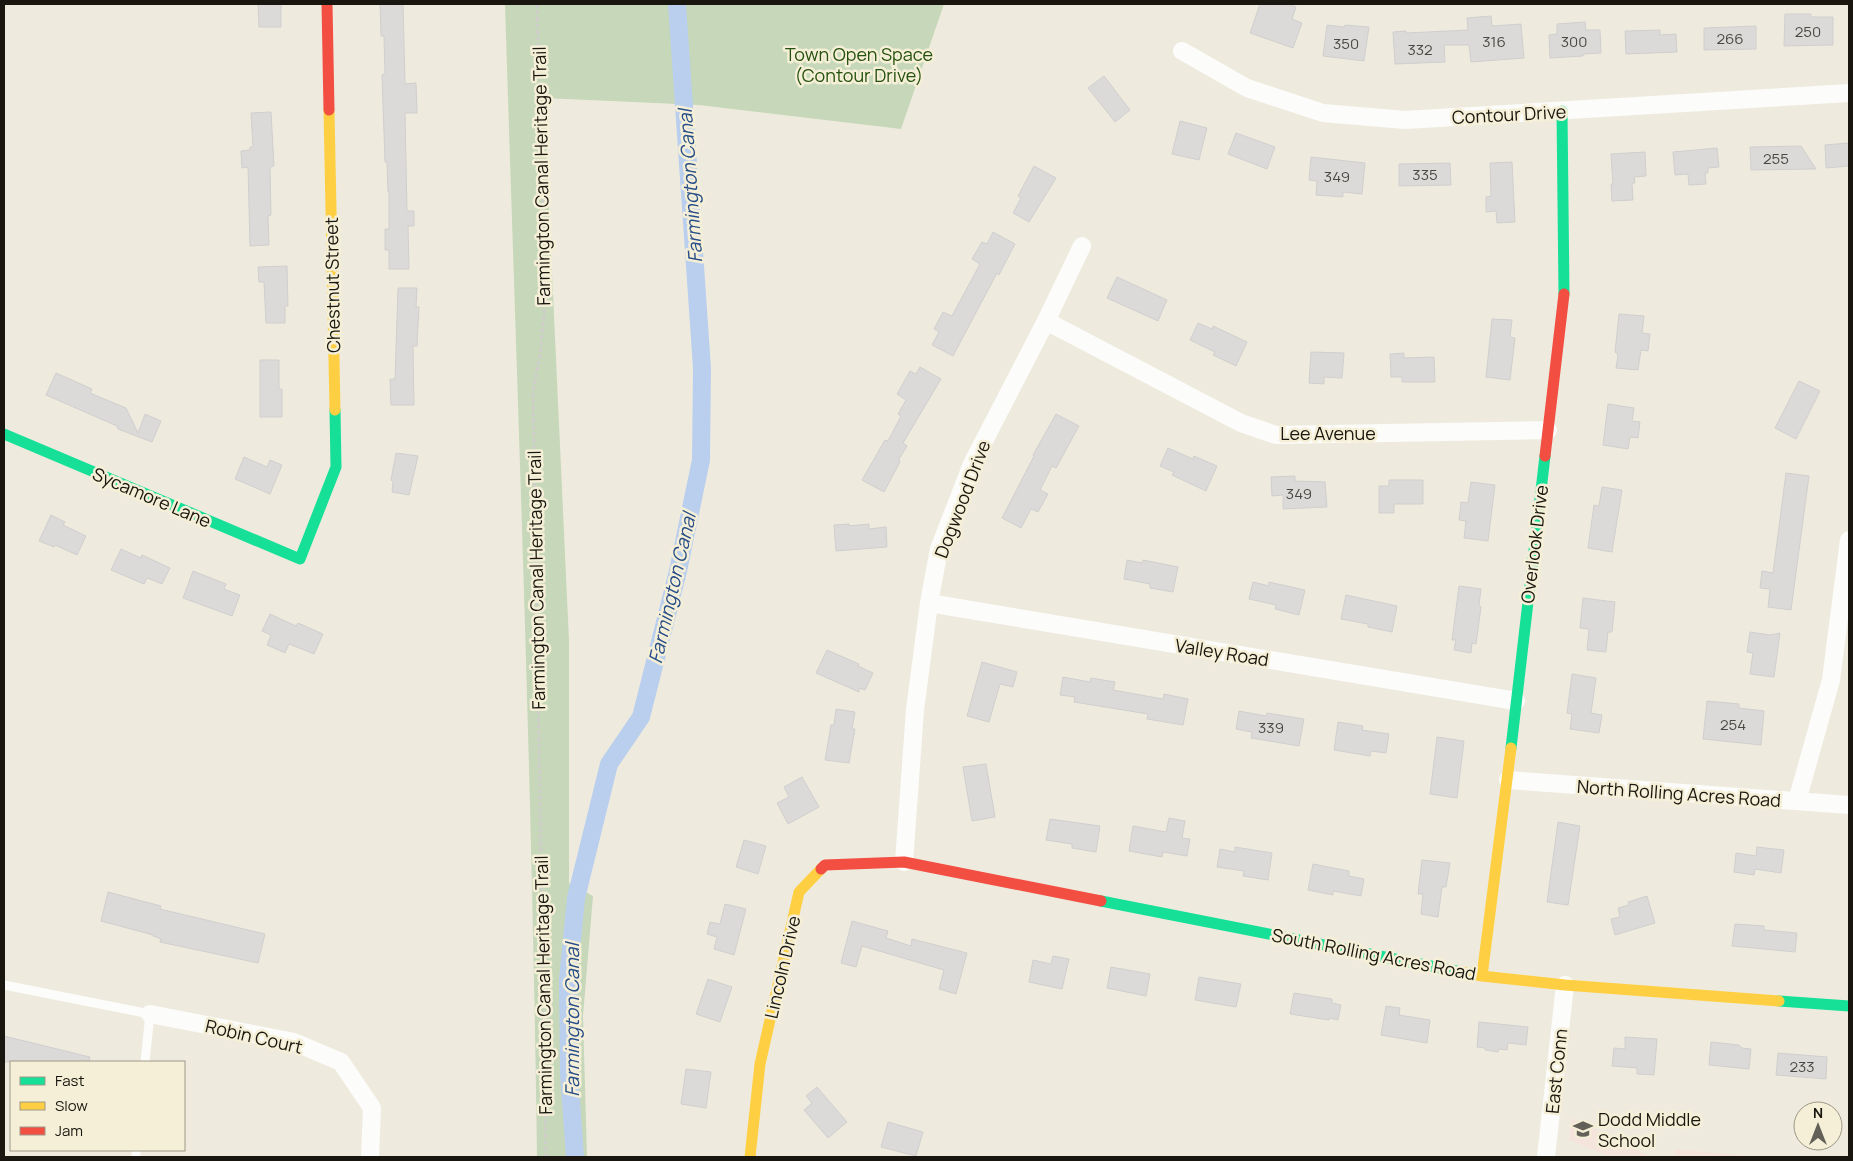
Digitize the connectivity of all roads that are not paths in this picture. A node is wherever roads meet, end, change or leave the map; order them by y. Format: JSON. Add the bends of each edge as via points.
{"nodes":[{"id":1,"x":327,"y":4,"type":"edge"},
{"id":2,"x":1182,"y":51,"type":"dead end"},
{"id":3,"x":1849,"y":93,"type":"edge"},
{"id":4,"x":1562,"y":111,"type":"junction"},
{"id":5,"x":1082,"y":246,"type":"dead end"},
{"id":6,"x":1046,"y":320,"type":"junction"},
{"id":7,"x":1548,"y":430,"type":"junction"},
{"id":8,"x":4,"y":434,"type":"edge"},
{"id":9,"x":1849,"y":540,"type":"edge"},
{"id":10,"x":300,"y":559,"type":"joint"},
{"id":11,"x":929,"y":603,"type":"junction"},
{"id":12,"x":1516,"y":701,"type":"junction"},
{"id":13,"x":1508,"y":780,"type":"junction"},
{"id":14,"x":1797,"y":801,"type":"junction"},
{"id":15,"x":1849,"y":806,"type":"edge"},
{"id":16,"x":904,"y":862,"type":"junction"},
{"id":17,"x":1482,"y":976,"type":"junction"},
{"id":18,"x":1565,"y":985,"type":"junction"},
{"id":19,"x":4,"y":986,"type":"edge"},
{"id":20,"x":1849,"y":1006,"type":"edge"},
{"id":21,"x":150,"y":1014,"type":"junction"},
{"id":22,"x":146,"y":1061,"type":"edge"},
{"id":23,"x":370,"y":1157,"type":"edge"},
{"id":24,"x":750,"y":1157,"type":"edge"},
{"id":25,"x":1546,"y":1157,"type":"edge"}],
"edges":[{"from":1,"to":10,"type":"street","name":"Chestnut Street","via":[[336,467]]},
{"from":2,"to":4,"type":"street","name":"Contour Drive","via":[[1247,88],[1323,113],[1406,120]]},
{"from":3,"to":4,"type":"street","name":"Contour Drive"},
{"from":4,"to":7,"type":"street","name":"Overlook Drive","via":[[1564,292]]},
{"from":5,"to":6,"type":"street","name":"Dogwood Drive"},
{"from":6,"to":7,"type":"street","name":"Lee Avenue","via":[[1241,423],[1276,435]]},
{"from":6,"to":11,"type":"street","name":"Dogwood Drive","via":[[972,464],[939,549]]},
{"from":7,"to":12,"type":"street","name":"Overlook Drive"},
{"from":8,"to":10,"type":"street","name":"Sycamore Lane"},
{"from":9,"to":14,"type":"street","via":[[1831,680]]},
{"from":11,"to":12,"type":"street","name":"Valley Road"},
{"from":11,"to":16,"type":"street","name":"Dogwood Drive","via":[[914,710]]},
{"from":12,"to":13,"type":"street","name":"Overlook Drive"},
{"from":13,"to":14,"type":"street","name":"North Rolling Acres Road"},
{"from":13,"to":17,"type":"street","name":"Overlook Drive"},
{"from":14,"to":15,"type":"street","name":"North Rolling Acres Road"},
{"from":16,"to":17,"type":"street","name":"South Rolling Acres Road"},
{"from":16,"to":24,"type":"street","name":"Lincoln Drive","via":[[825,865],[799,892],[760,1064]]},
{"from":17,"to":18,"type":"street","name":"South Rolling Acres Road"},
{"from":18,"to":20,"type":"street","name":"South Rolling Acres Road"},
{"from":18,"to":25,"type":"street","name":"East Conn"},
{"from":19,"to":21,"type":"lane"},
{"from":21,"to":22,"type":"lane"},
{"from":21,"to":23,"type":"street","name":"Robin Court","via":[[294,1042],[341,1062],[372,1108]]}]}
